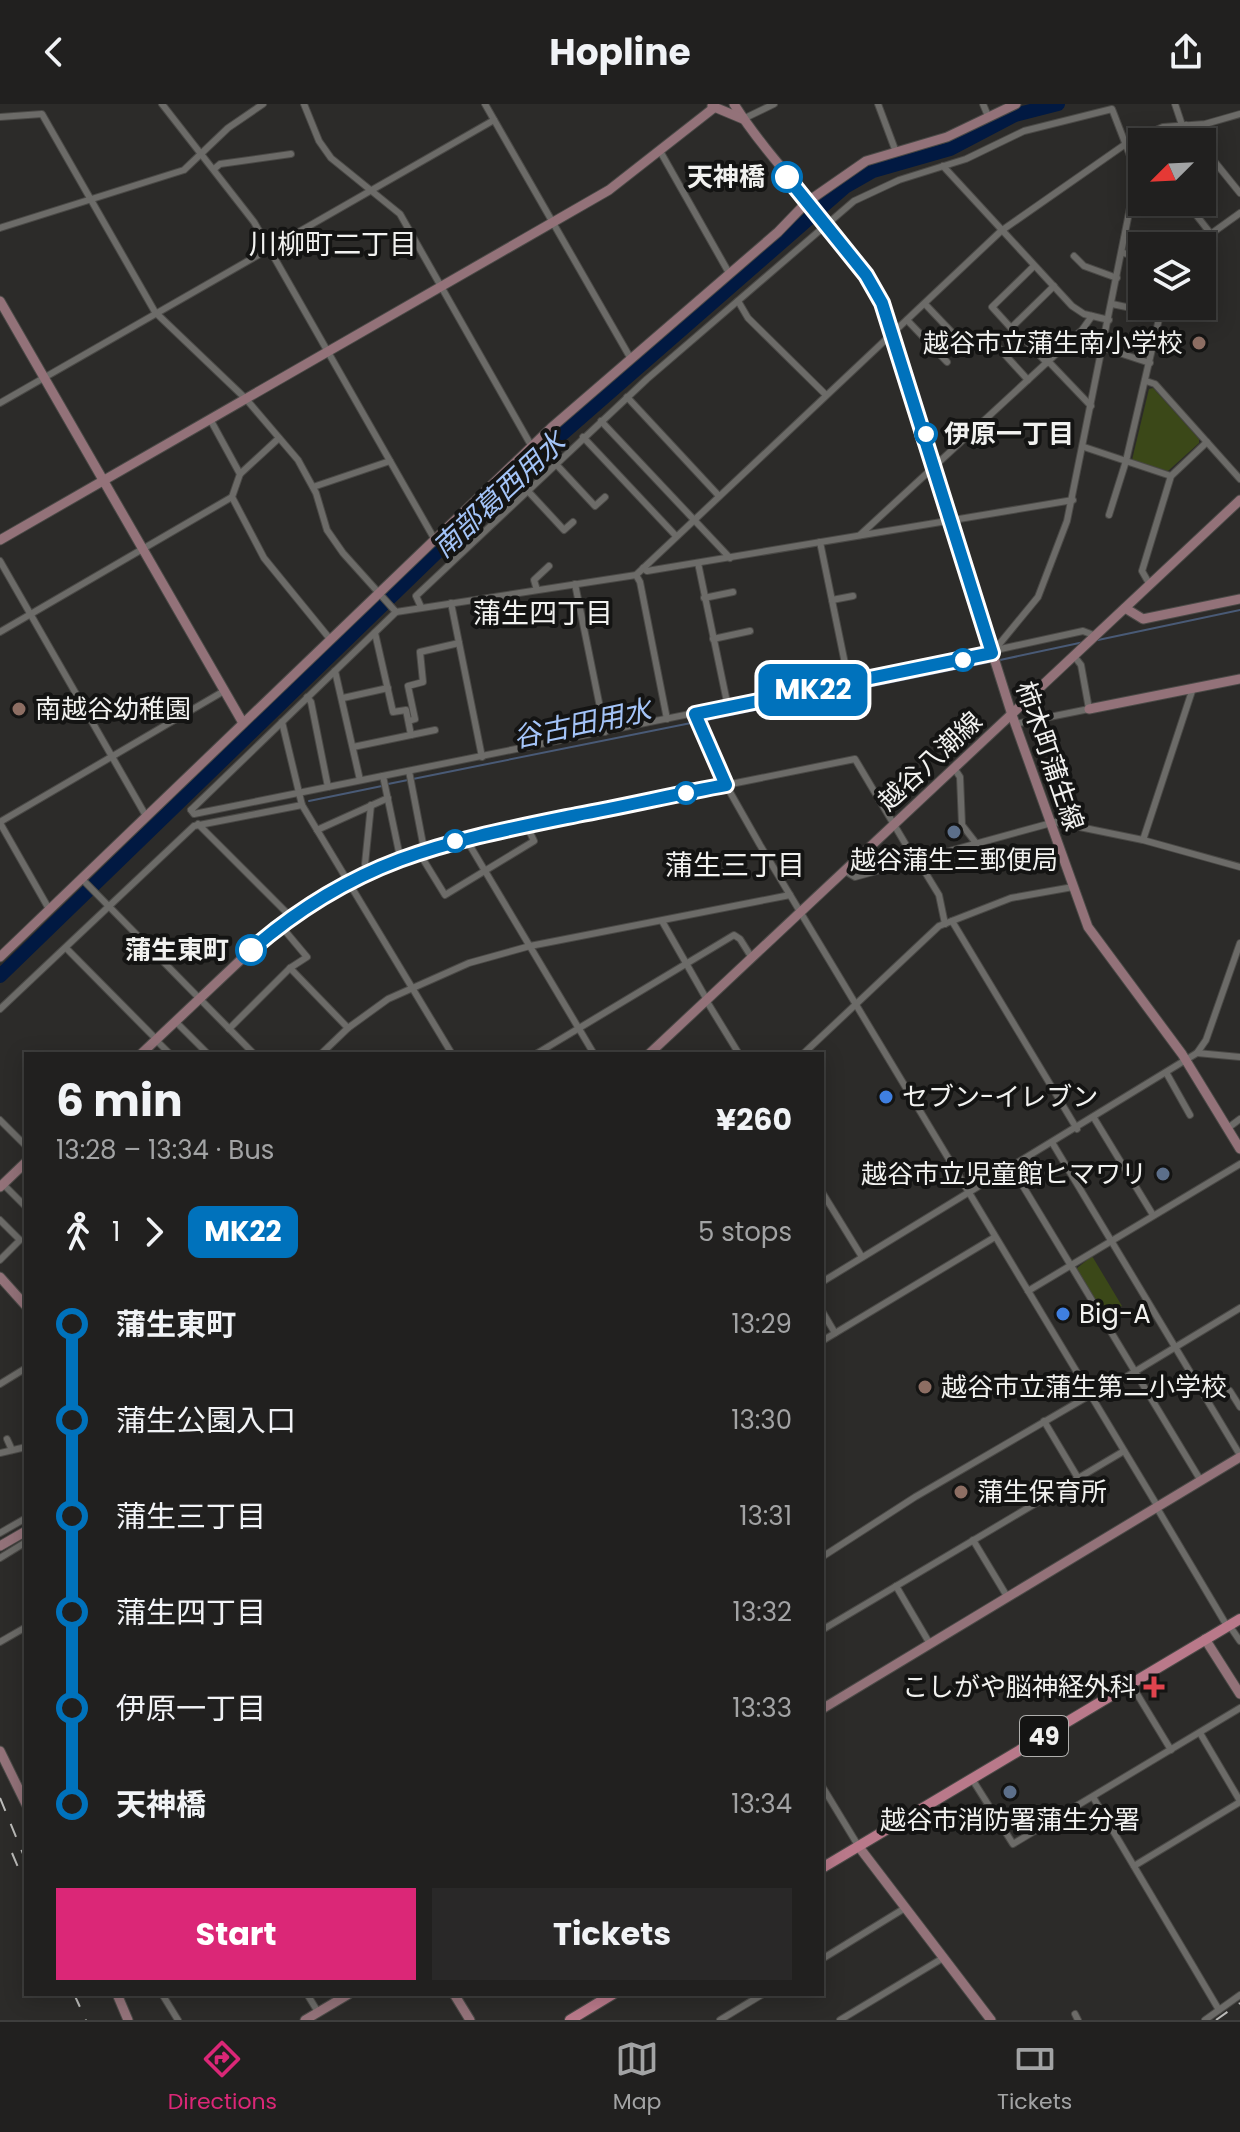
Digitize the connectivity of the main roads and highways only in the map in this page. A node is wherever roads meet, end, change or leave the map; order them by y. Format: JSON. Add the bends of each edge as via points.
{"nodes":[{"id":1,"x":1240,"y":1619,"type":"edge"},
{"id":2,"x":824,"y":1867,"type":"edge"},
{"id":3,"x":610,"y":1996,"type":"edge"},
{"id":4,"x":572,"y":2020,"type":"edge"}],
"edges":[{"from":1,"to":2,"type":"main road","number":"49"},
{"from":3,"to":4,"type":"main road"}]}
